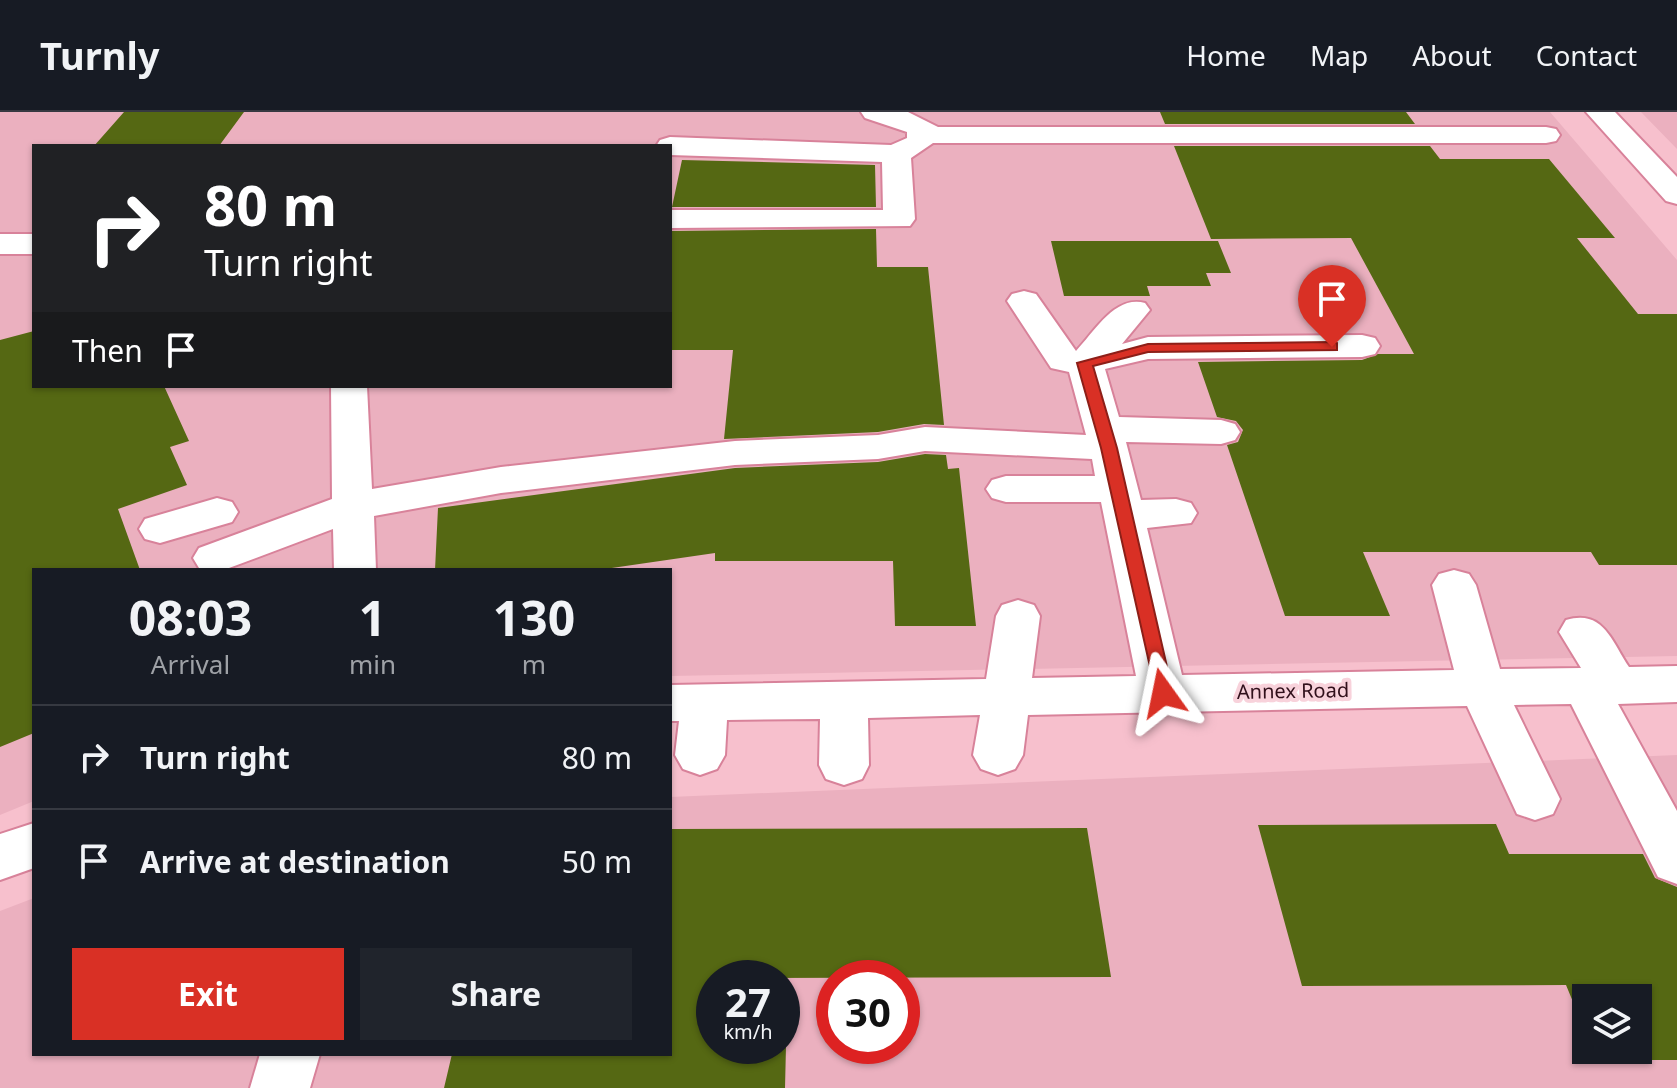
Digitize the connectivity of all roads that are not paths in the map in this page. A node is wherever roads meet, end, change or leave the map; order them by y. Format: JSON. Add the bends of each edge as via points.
{"nodes":[{"id":1,"x":875,"y":112,"type":"edge"},
{"id":2,"x":977,"y":112,"type":"edge"},
{"id":3,"x":1085,"y":124,"type":"edge"},
{"id":4,"x":1574,"y":132,"type":"edge"},
{"id":5,"x":1022,"y":135,"type":"junction"},
{"id":6,"x":916,"y":142,"type":"junction"},
{"id":7,"x":1629,"y":143,"type":"junction"},
{"id":8,"x":672,"y":146,"type":"edge"},
{"id":9,"x":1677,"y":150,"type":"edge"},
{"id":10,"x":1677,"y":195,"type":"edge"},
{"id":11,"x":672,"y":219,"type":"edge"},
{"id":12,"x":0,"y":244,"type":"edge"},
{"id":13,"x":32,"y":244,"type":"edge"},
{"id":14,"x":1024,"y":301,"type":"dead end"},
{"id":15,"x":1133,"y":310,"type":"dead end"},
{"id":16,"x":1362,"y":346,"type":"dead end"},
{"id":17,"x":1085,"y":363,"type":"junction"},
{"id":18,"x":349,"y":388,"type":"edge"},
{"id":19,"x":1221,"y":432,"type":"dead end"},
{"id":20,"x":1107,"y":439,"type":"junction"},
{"id":21,"x":1006,"y":489,"type":"dead end"},
{"id":22,"x":1119,"y":502,"type":"junction"},
{"id":23,"x":354,"y":506,"type":"junction"},
{"id":24,"x":217,"y":512,"type":"dead end"},
{"id":25,"x":1176,"y":513,"type":"dead end"},
{"id":26,"x":160,"y":529,"type":"dead end"},
{"id":27,"x":214,"y":558,"type":"dead end"},
{"id":28,"x":355,"y":568,"type":"edge"},
{"id":29,"x":1454,"y":585,"type":"dead end"},
{"id":30,"x":1018,"y":616,"type":"dead end"},
{"id":31,"x":1582,"y":632,"type":"dead end"},
{"id":32,"x":1482,"y":688,"type":"junction"},
{"id":33,"x":1643,"y":691,"type":"edge"},
{"id":34,"x":1163,"y":693,"type":"junction"},
{"id":35,"x":1006,"y":696,"type":"junction"},
{"id":36,"x":844,"y":699,"type":"junction"},
{"id":37,"x":687,"y":702,"type":"edge"},
{"id":38,"x":700,"y":755,"type":"dead end"},
{"id":39,"x":998,"y":755,"type":"dead end"},
{"id":40,"x":844,"y":765,"type":"dead end"},
{"id":41,"x":1535,"y":799,"type":"dead end"},
{"id":42,"x":32,"y":846,"type":"edge"},
{"id":43,"x":0,"y":857,"type":"edge"},
{"id":44,"x":1677,"y":861,"type":"edge"},
{"id":45,"x":289,"y":1056,"type":"edge"},
{"id":46,"x":280,"y":1088,"type":"edge"}],
"edges":[{"from":1,"to":6,"type":"street","via":[[903,119]]},
{"from":2,"to":5,"type":"street","via":[[1015,113]]},
{"from":3,"to":4,"type":"street","via":[[1322,140]]},
{"from":3,"to":5,"type":"street"},
{"from":4,"to":7,"type":"street"},
{"from":5,"to":6,"type":"street"},
{"from":6,"to":8,"type":"street"},
{"from":6,"to":11,"type":"street","via":[[899,219]]},
{"from":7,"to":9,"type":"street"},
{"from":7,"to":10,"type":"street"},
{"from":12,"to":13,"type":"street"},
{"from":14,"to":17,"type":"street","via":[[1064,360]]},
{"from":15,"to":17,"type":"street"},
{"from":16,"to":17,"type":"street","via":[[1148,348]]},
{"from":17,"to":20,"type":"street"},
{"from":18,"to":23,"type":"street"},
{"from":19,"to":20,"type":"street"},
{"from":20,"to":22,"type":"street"},
{"from":20,"to":23,"type":"street","via":[[925,439],[878,447],[735,453],[501,480]]},
{"from":21,"to":22,"type":"street"},
{"from":22,"to":25,"type":"street"},
{"from":22,"to":34,"type":"street"},
{"from":23,"to":27,"type":"street"},
{"from":23,"to":28,"type":"street"},
{"from":24,"to":26,"type":"street"},
{"from":29,"to":32,"type":"street"},
{"from":30,"to":35,"type":"street"},
{"from":31,"to":33,"type":"street"},
{"from":32,"to":33,"type":"street","name":"Annex Road"},
{"from":32,"to":34,"type":"street","name":"Annex Road"},
{"from":32,"to":41,"type":"street"},
{"from":33,"to":44,"type":"street"},
{"from":34,"to":35,"type":"street","name":"Annex Road"},
{"from":35,"to":36,"type":"street","name":"Annex Road"},
{"from":35,"to":39,"type":"street"},
{"from":36,"to":37,"type":"street","name":"Annex Road"},
{"from":36,"to":40,"type":"street"},
{"from":37,"to":38,"type":"street"},
{"from":42,"to":43,"type":"street"},
{"from":45,"to":46,"type":"street"}]}
